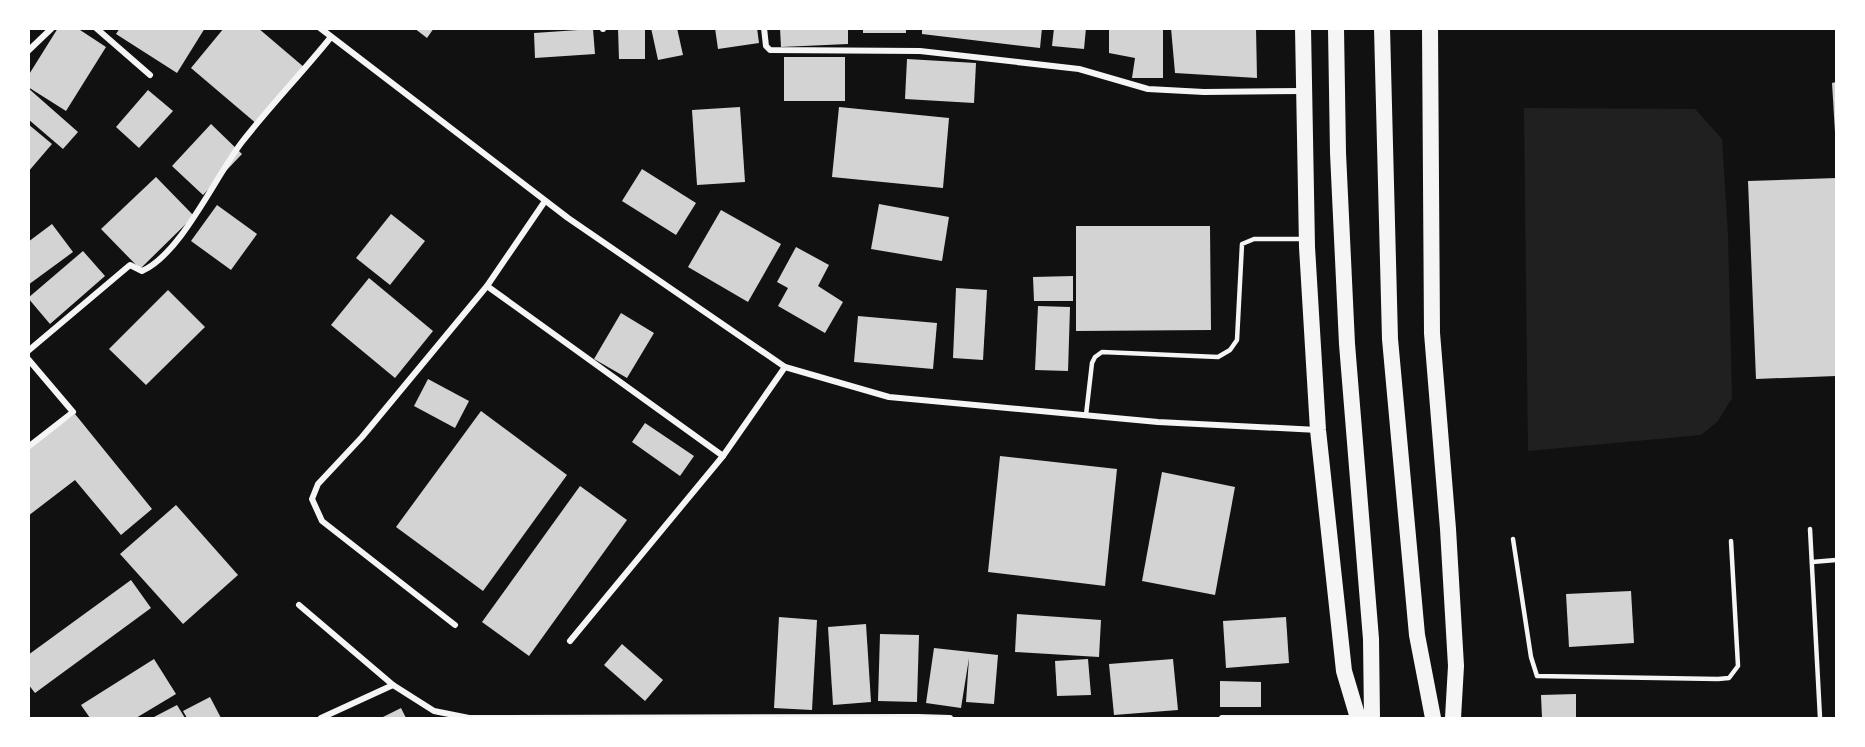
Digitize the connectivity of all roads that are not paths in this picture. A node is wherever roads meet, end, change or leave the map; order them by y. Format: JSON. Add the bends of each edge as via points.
{"nodes":[{"id":1,"x":52,"y":28,"type":"edge"},
{"id":2,"x":96,"y":28,"type":"edge"},
{"id":3,"x":320,"y":28,"type":"edge"},
{"id":4,"x":764,"y":28,"type":"edge"},
{"id":5,"x":1303,"y":28,"type":"edge"},
{"id":6,"x":1336,"y":28,"type":"edge"},
{"id":7,"x":1382,"y":28,"type":"edge"},
{"id":8,"x":1430,"y":28,"type":"edge"},
{"id":9,"x":331,"y":38,"type":"junction"},
{"id":10,"x":28,"y":51,"type":"edge"},
{"id":11,"x":150,"y":75,"type":"dead end"},
{"id":12,"x":1304,"y":91,"type":"junction"},
{"id":13,"x":545,"y":201,"type":"junction"},
{"id":14,"x":1307,"y":239,"type":"junction"},
{"id":15,"x":487,"y":286,"type":"junction"},
{"id":16,"x":28,"y":351,"type":"edge"},
{"id":17,"x":28,"y":359,"type":"edge"},
{"id":18,"x":785,"y":367,"type":"junction"},
{"id":19,"x":1086,"y":415,"type":"junction"},
{"id":20,"x":1318,"y":430,"type":"junction"},
{"id":21,"x":28,"y":447,"type":"edge"},
{"id":22,"x":723,"y":456,"type":"junction"},
{"id":23,"x":1810,"y":529,"type":"dead end"},
{"id":24,"x":1513,"y":539,"type":"dead end"},
{"id":25,"x":1731,"y":541,"type":"dead end"},
{"id":26,"x":1836,"y":560,"type":"edge"},
{"id":27,"x":1812,"y":562,"type":"junction"},
{"id":28,"x":299,"y":605,"type":"dead end"},
{"id":29,"x":455,"y":626,"type":"dead end"},
{"id":30,"x":570,"y":641,"type":"dead end"},
{"id":31,"x":393,"y":685,"type":"junction"},
{"id":32,"x":321,"y":718,"type":"edge"},
{"id":33,"x":607,"y":718,"type":"edge"},
{"id":34,"x":950,"y":718,"type":"edge"},
{"id":35,"x":1222,"y":718,"type":"edge"},
{"id":36,"x":1358,"y":718,"type":"edge"},
{"id":37,"x":1372,"y":718,"type":"edge"},
{"id":38,"x":1433,"y":718,"type":"edge"},
{"id":39,"x":1454,"y":718,"type":"edge"},
{"id":40,"x":1820,"y":718,"type":"edge"}],
"edges":[{"from":1,"to":10,"type":"street"},
{"from":2,"to":11,"type":"street"},
{"from":3,"to":9,"type":"street"},
{"from":4,"to":12,"type":"street","via":[[770,50],[920,51],[1079,69],[1148,89]]},
{"from":5,"to":12,"type":"highway"},
{"from":6,"to":37,"type":"highway","via":[[1347,344],[1371,639]]},
{"from":7,"to":38,"type":"highway","via":[[1390,339],[1417,635]]},
{"from":8,"to":39,"type":"highway","via":[[1432,333],[1456,666]]},
{"from":9,"to":13,"type":"street"},
{"from":9,"to":16,"type":"street","via":[[241,143],[189,226],[158,259],[142,271],[130,265]]},
{"from":12,"to":14,"type":"highway"},
{"from":13,"to":15,"type":"street"},
{"from":13,"to":18,"type":"street"},
{"from":14,"to":19,"type":"lane","via":[[1254,239],[1242,244],[1237,340],[1225,354],[1098,354],[1092,363]]},
{"from":14,"to":20,"type":"highway"},
{"from":15,"to":22,"type":"street"},
{"from":15,"to":29,"type":"street","via":[[318,484],[312,499],[322,521]]},
{"from":17,"to":21,"type":"street","via":[[73,412]]},
{"from":18,"to":19,"type":"street","via":[[889,397]]},
{"from":18,"to":22,"type":"street"},
{"from":19,"to":20,"type":"street"},
{"from":20,"to":36,"type":"highway","via":[[1344,671]]},
{"from":22,"to":30,"type":"street"},
{"from":23,"to":27,"type":"lane"},
{"from":24,"to":25,"type":"lane","via":[[1537,676],[1719,679],[1729,678],[1738,666]]},
{"from":26,"to":27,"type":"lane"},
{"from":27,"to":40,"type":"lane"},
{"from":28,"to":31,"type":"street"},
{"from":31,"to":32,"type":"street"},
{"from":31,"to":33,"type":"street","via":[[447,715]]},
{"from":33,"to":34,"type":"street"},
{"from":35,"to":36,"type":"street"}]}
